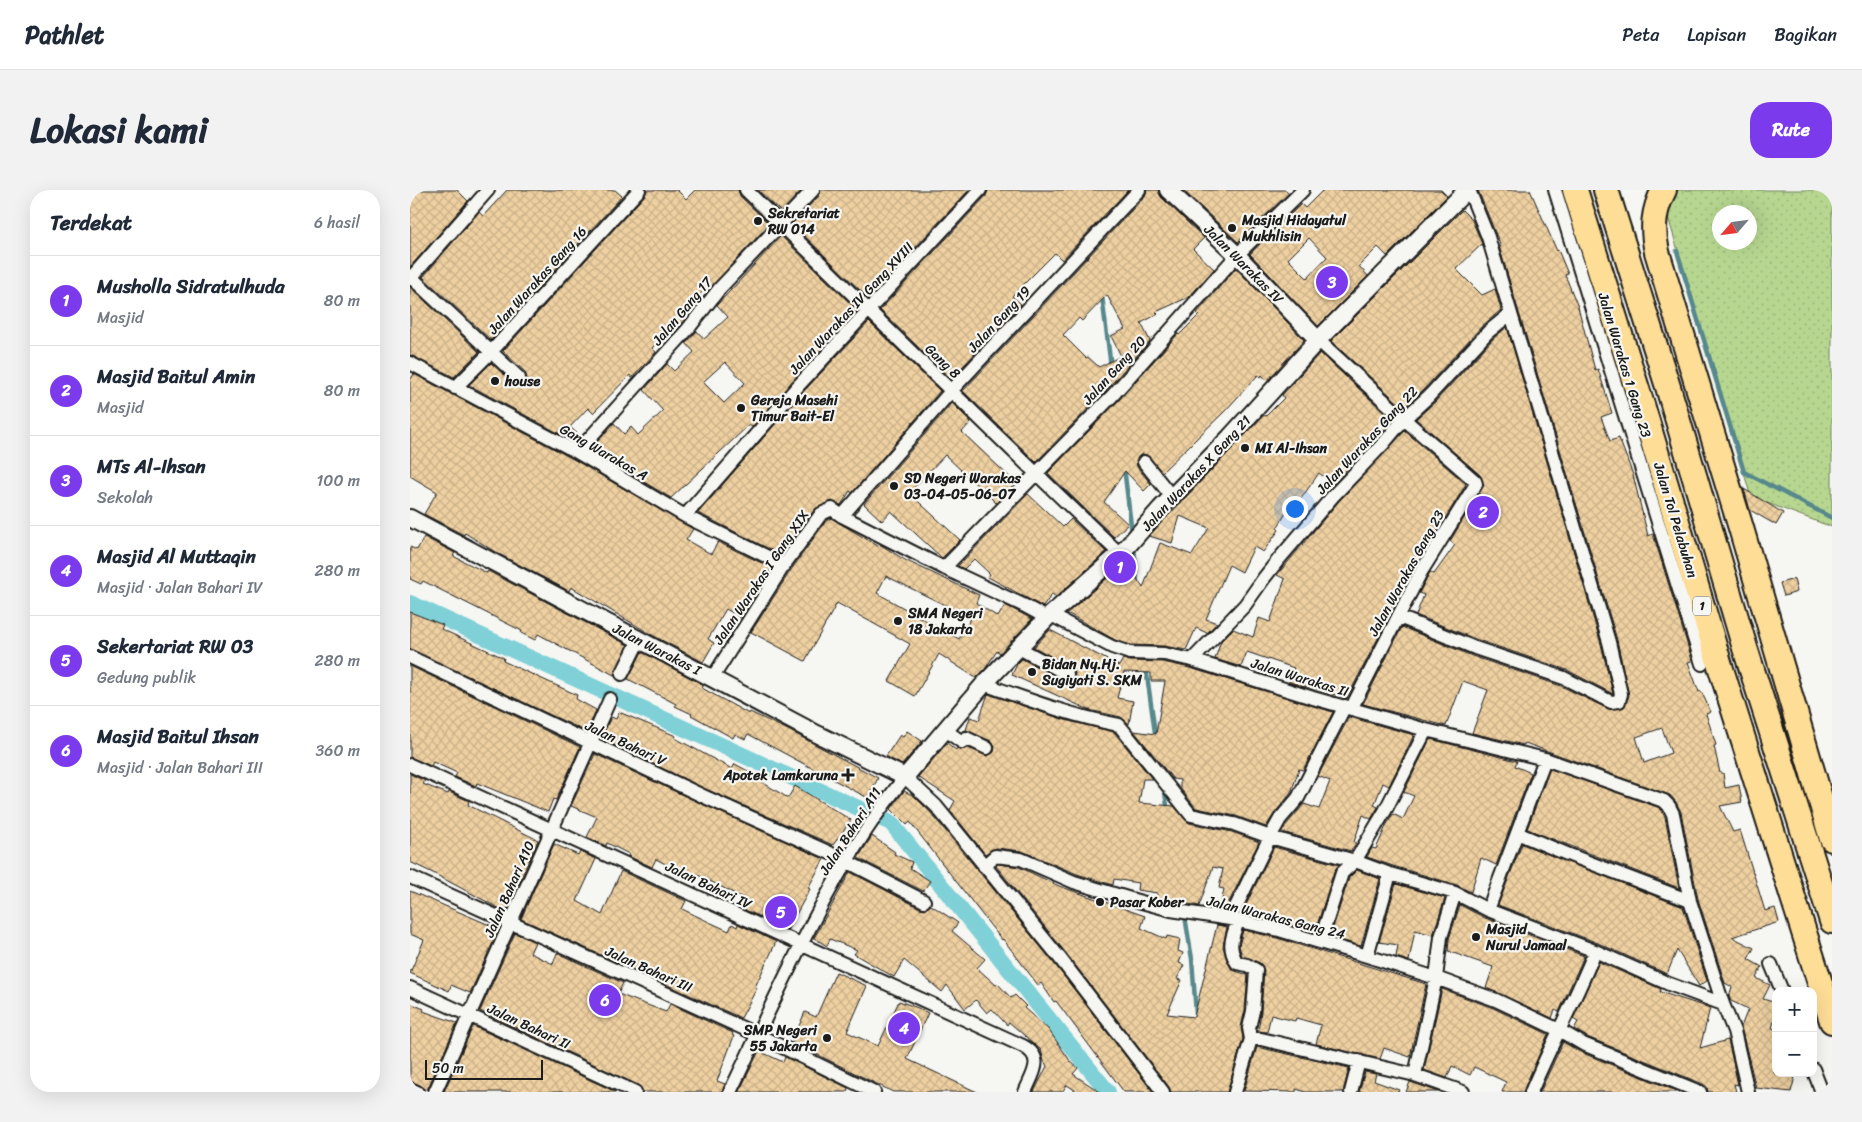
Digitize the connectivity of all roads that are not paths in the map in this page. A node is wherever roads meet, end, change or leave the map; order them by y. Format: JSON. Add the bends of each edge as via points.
{"nodes":[{"id":1,"x":488,"y":190,"type":"edge"},
{"id":2,"x":639,"y":190,"type":"edge"},
{"id":3,"x":746,"y":190,"type":"edge"},
{"id":4,"x":813,"y":190,"type":"edge"},
{"id":5,"x":980,"y":190,"type":"edge"},
{"id":6,"x":1139,"y":190,"type":"edge"},
{"id":7,"x":1168,"y":190,"type":"edge"},
{"id":8,"x":1302,"y":190,"type":"edge"},
{"id":9,"x":1468,"y":190,"type":"edge"},
{"id":10,"x":1554,"y":190,"type":"edge"},
{"id":11,"x":1575,"y":190,"type":"edge"},
{"id":12,"x":1606,"y":190,"type":"edge"},
{"id":13,"x":1664,"y":190,"type":"edge"},
{"id":14,"x":781,"y":224,"type":"junction"},
{"id":15,"x":1237,"y":255,"type":"junction"},
{"id":16,"x":410,"y":278,"type":"edge"},
{"id":17,"x":869,"y":311,"type":"junction"},
{"id":18,"x":1510,"y":314,"type":"junction"},
{"id":19,"x":1318,"y":340,"type":"junction"},
{"id":20,"x":492,"y":352,"type":"junction"},
{"id":21,"x":410,"y":363,"type":"edge"},
{"id":22,"x":519,"y":378,"type":"dead end"},
{"id":23,"x":455,"y":388,"type":"junction"},
{"id":24,"x":952,"y":390,"type":"junction"},
{"id":25,"x":1404,"y":419,"type":"junction"},
{"id":26,"x":577,"y":452,"type":"junction"},
{"id":27,"x":1144,"y":462,"type":"dead end"},
{"id":28,"x":1036,"y":474,"type":"junction"},
{"id":29,"x":1172,"y":497,"type":"junction"},
{"id":30,"x":685,"y":516,"type":"junction"},
{"id":31,"x":842,"y":516,"type":"junction"},
{"id":32,"x":410,"y":518,"type":"edge"},
{"id":33,"x":1126,"y":548,"type":"junction"},
{"id":34,"x":784,"y":565,"type":"junction"},
{"id":35,"x":944,"y":568,"type":"junction"},
{"id":36,"x":1049,"y":616,"type":"junction"},
{"id":37,"x":1399,"y":616,"type":"junction"},
{"id":38,"x":639,"y":640,"type":"junction"},
{"id":39,"x":1019,"y":648,"type":"junction"},
{"id":40,"x":410,"y":657,"type":"edge"},
{"id":41,"x":1192,"y":660,"type":"junction"},
{"id":42,"x":1702,"y":664,"type":"dead end"},
{"id":43,"x":622,"y":674,"type":"dead end"},
{"id":44,"x":1067,"y":674,"type":"dead end"},
{"id":45,"x":712,"y":677,"type":"junction"},
{"id":46,"x":984,"y":684,"type":"junction"},
{"id":47,"x":610,"y":699,"type":"dead end"},
{"id":48,"x":1348,"y":707,"type":"junction"},
{"id":49,"x":945,"y":730,"type":"junction"},
{"id":50,"x":1426,"y":730,"type":"junction"},
{"id":51,"x":591,"y":743,"type":"junction"},
{"id":52,"x":987,"y":748,"type":"dead end"},
{"id":53,"x":1545,"y":759,"type":"junction"},
{"id":54,"x":410,"y":765,"type":"edge"},
{"id":55,"x":905,"y":778,"type":"junction"},
{"id":56,"x":552,"y":830,"type":"junction"},
{"id":57,"x":1517,"y":833,"type":"junction"},
{"id":58,"x":1270,"y":837,"type":"junction"},
{"id":59,"x":1832,"y":839,"type":"edge"},
{"id":60,"x":830,"y":853,"type":"dead end"},
{"id":61,"x":846,"y":861,"type":"junction"},
{"id":62,"x":1355,"y":861,"type":"junction"},
{"id":63,"x":984,"y":866,"type":"junction"},
{"id":64,"x":1390,"y":874,"type":"junction"},
{"id":65,"x":410,"y":877,"type":"edge"},
{"id":66,"x":1455,"y":893,"type":"junction"},
{"id":67,"x":924,"y":901,"type":"dead end"},
{"id":68,"x":1690,"y":902,"type":"junction"},
{"id":69,"x":1488,"y":910,"type":"junction"},
{"id":70,"x":1234,"y":920,"type":"junction"},
{"id":71,"x":1832,"y":921,"type":"edge"},
{"id":72,"x":510,"y":922,"type":"junction"},
{"id":73,"x":1320,"y":942,"type":"junction"},
{"id":74,"x":802,"y":944,"type":"junction"},
{"id":75,"x":1595,"y":951,"type":"junction"},
{"id":76,"x":1367,"y":956,"type":"junction"},
{"id":77,"x":1771,"y":964,"type":"dead end"},
{"id":78,"x":1436,"y":978,"type":"junction"},
{"id":79,"x":1780,"y":987,"type":"edge"},
{"id":80,"x":410,"y":988,"type":"edge"},
{"id":81,"x":1723,"y":1004,"type":"junction"},
{"id":82,"x":469,"y":1015,"type":"junction"},
{"id":83,"x":1832,"y":1021,"type":"edge"},
{"id":84,"x":1558,"y":1030,"type":"junction"},
{"id":85,"x":758,"y":1034,"type":"junction"},
{"id":86,"x":1252,"y":1039,"type":"junction"},
{"id":87,"x":1359,"y":1061,"type":"junction"},
{"id":88,"x":1415,"y":1075,"type":"junction"},
{"id":89,"x":1816,"y":1077,"type":"edge"},
{"id":90,"x":410,"y":1089,"type":"edge"},
{"id":91,"x":417,"y":1092,"type":"edge"},
{"id":92,"x":436,"y":1092,"type":"edge"},
{"id":93,"x":634,"y":1092,"type":"edge"},
{"id":94,"x":730,"y":1092,"type":"edge"},
{"id":95,"x":874,"y":1092,"type":"edge"},
{"id":96,"x":1025,"y":1092,"type":"edge"},
{"id":97,"x":1163,"y":1092,"type":"edge"},
{"id":98,"x":1235,"y":1092,"type":"edge"},
{"id":99,"x":1351,"y":1092,"type":"edge"},
{"id":100,"x":1463,"y":1092,"type":"edge"},
{"id":101,"x":1531,"y":1092,"type":"edge"},
{"id":102,"x":1700,"y":1092,"type":"edge"},
{"id":103,"x":1748,"y":1092,"type":"edge"},
{"id":104,"x":1822,"y":1092,"type":"edge"}],
"edges":[{"from":1,"to":16,"type":"street"},
{"from":2,"to":20,"type":"street","name":"Jalan Warakas Gang 16"},
{"from":3,"to":14,"type":"street","name":"Gang 8"},
{"from":4,"to":14,"type":"street","name":"Jalan Gang 17"},
{"from":5,"to":17,"type":"street","name":"Jalan Warakas IV Gang XVIII"},
{"from":6,"to":24,"type":"street","name":"Jalan Gang 19"},
{"from":7,"to":15,"type":"street","name":"Jalan Warakas IV"},
{"from":8,"to":15,"type":"street","name":"Jalan Gang 20"},
{"from":9,"to":18,"type":"street","via":[[1488,237]]},
{"from":9,"to":19,"type":"street","name":"Jalan Warakas X Gang 21"},
{"from":10,"to":42,"type":"street","name":"Jalan Warakas 1 Gang 23"},
{"from":11,"to":83,"type":"highway","name":"Jalan Tol Pelabuhan","number":"1"},
{"from":12,"to":71,"type":"highway","number":"1"},
{"from":13,"to":59,"type":"highway","via":[[1653,224],[1656,252]]},
{"from":14,"to":17,"type":"street","name":"Gang 8"},
{"from":14,"to":26,"type":"street","name":"Jalan Gang 17","via":[[720,288],[688,329]]},
{"from":15,"to":19,"type":"street","name":"Jalan Warakas IV"},
{"from":15,"to":28,"type":"street","name":"Jalan Gang 20","via":[[1112,396]]},
{"from":16,"to":20,"type":"street"},
{"from":17,"to":24,"type":"street","name":"Gang 8"},
{"from":17,"to":30,"type":"street","name":"Jalan Warakas IV Gang XVIII","via":[[798,386]]},
{"from":18,"to":25,"type":"street","name":"Jalan Warakas Gang 22","via":[[1488,332]]},
{"from":18,"to":37,"type":"street","via":[[1609,642],[1621,694],[1619,701],[1611,702],[1564,678],[1475,648]]},
{"from":19,"to":25,"type":"street","name":"Jalan Warakas Gang 23"},
{"from":19,"to":29,"type":"street","name":"Jalan Warakas X Gang 21"},
{"from":20,"to":22,"type":"street"},
{"from":20,"to":23,"type":"street","name":"Jalan Warakas Gang 16"},
{"from":21,"to":23,"type":"street","name":"Gang Warakas A"},
{"from":23,"to":26,"type":"street","name":"Gang Warakas A"},
{"from":24,"to":28,"type":"street","name":"Gang 8"},
{"from":24,"to":31,"type":"street","name":"Jalan Gang 19"},
{"from":25,"to":37,"type":"street","name":"Jalan Warakas Gang 23","via":[[1476,484],[1421,572]]},
{"from":25,"to":41,"type":"street","name":"Jalan Warakas Gang 22","via":[[1279,559],[1245,605]]},
{"from":26,"to":30,"type":"street","name":"Gang Warakas A"},
{"from":27,"to":29,"type":"street"},
{"from":28,"to":33,"type":"street","name":"Gang 8"},
{"from":28,"to":35,"type":"street","name":"Jalan Gang 20"},
{"from":29,"to":33,"type":"street","name":"Jalan Warakas X Gang 21"},
{"from":30,"to":34,"type":"street","name":"Gang Warakas A"},
{"from":31,"to":34,"type":"street","name":"Jalan Warakas I Gang XIX","via":[[832,509],[821,514]]},
{"from":31,"to":35,"type":"street","name":"Jalan Warakas II"},
{"from":32,"to":38,"type":"street","name":"Jalan Warakas I"},
{"from":33,"to":36,"type":"street","name":"Jalan Warakas X Gang 21"},
{"from":34,"to":45,"type":"street","name":"Jalan Warakas I Gang XIX"},
{"from":35,"to":36,"type":"street","name":"Jalan Warakas II"},
{"from":36,"to":39,"type":"street","name":"Jalan Warakas X Gang 21"},
{"from":36,"to":41,"type":"street","name":"Jalan Warakas II","via":[[1130,653],[1164,654]]},
{"from":37,"to":48,"type":"street","name":"Jalan Warakas Gang 23"},
{"from":38,"to":43,"type":"street"},
{"from":38,"to":45,"type":"street","name":"Jalan Warakas I"},
{"from":39,"to":44,"type":"street"},
{"from":39,"to":46,"type":"street","name":"Jalan Warakas X Gang 21"},
{"from":40,"to":51,"type":"street","name":"Jalan Bahari V"},
{"from":41,"to":48,"type":"street","name":"Jalan Warakas II"},
{"from":45,"to":55,"type":"street","name":"Jalan Warakas I"},
{"from":46,"to":49,"type":"street","name":"Jalan Warakas X Gang 21"},
{"from":46,"to":58,"type":"street","via":[[1049,708],[1119,725],[1191,815],[1234,824]]},
{"from":47,"to":51,"type":"street","name":"Jalan Bahari A10"},
{"from":48,"to":50,"type":"street","name":"Jalan Warakas II"},
{"from":48,"to":58,"type":"street","name":"Jalan Warakas Gang 23","via":[[1298,798]]},
{"from":49,"to":52,"type":"street","via":[[962,742],[966,738]]},
{"from":49,"to":55,"type":"street","name":"Jalan Warakas X Gang 21"},
{"from":50,"to":53,"type":"street","name":"Jalan Warakas II"},
{"from":50,"to":62,"type":"street","via":[[1385,811]]},
{"from":51,"to":56,"type":"street","name":"Jalan Bahari A10"},
{"from":51,"to":60,"type":"street","name":"Jalan Bahari V"},
{"from":53,"to":57,"type":"street"},
{"from":53,"to":68,"type":"street","name":"Jalan Warakas II","via":[[1664,801],[1673,814]]},
{"from":54,"to":56,"type":"street","name":"Jalan Bahari IV"},
{"from":55,"to":61,"type":"street","name":"Jalan Bahari A11"},
{"from":55,"to":63,"type":"street","via":[[936,806]]},
{"from":56,"to":72,"type":"street","name":"Jalan Bahari A10"},
{"from":56,"to":74,"type":"street","name":"Jalan Bahari IV"},
{"from":57,"to":68,"type":"street"},
{"from":57,"to":69,"type":"street"},
{"from":58,"to":62,"type":"street"},
{"from":58,"to":70,"type":"street","name":"Jalan Warakas Gang 23"},
{"from":61,"to":67,"type":"street"},
{"from":61,"to":74,"type":"street","name":"Jalan Bahari A11"},
{"from":62,"to":64,"type":"street"},
{"from":62,"to":73,"type":"street","via":[[1342,873]]},
{"from":63,"to":70,"type":"street","name":"Jalan Warakas Gang 24","via":[[995,856],[1021,859],[1074,882],[1171,910]]},
{"from":63,"to":97,"type":"street"},
{"from":64,"to":66,"type":"street"},
{"from":64,"to":76,"type":"street"},
{"from":65,"to":72,"type":"street","name":"Jalan Bahari III"},
{"from":66,"to":69,"type":"street"},
{"from":66,"to":78,"type":"street","via":[[1441,937]]},
{"from":68,"to":81,"type":"street","name":"Jalan Warakas II"},
{"from":69,"to":75,"type":"street"},
{"from":70,"to":73,"type":"street","name":"Jalan Warakas Gang 24"},
{"from":70,"to":86,"type":"street","name":"Jalan Warakas Gang 23","via":[[1230,946],[1237,963],[1256,970],[1250,1028]]},
{"from":72,"to":82,"type":"street","name":"Jalan Bahari A10"},
{"from":72,"to":85,"type":"street","name":"Jalan Bahari III"},
{"from":73,"to":76,"type":"street","name":"Jalan Warakas Gang 24"},
{"from":74,"to":85,"type":"street","name":"Jalan Bahari A11"},
{"from":74,"to":96,"type":"street","name":"Jalan Bahari IV","via":[[1032,1051],[1035,1069]]},
{"from":75,"to":81,"type":"street"},
{"from":75,"to":84,"type":"street"},
{"from":76,"to":78,"type":"street","name":"Jalan Warakas Gang 24"},
{"from":77,"to":79,"type":"street"},
{"from":78,"to":84,"type":"street","name":"Jalan Warakas Gang 24","via":[[1496,1000]]},
{"from":78,"to":88,"type":"street"},
{"from":80,"to":82,"type":"street","name":"Jalan Bahari II"},
{"from":81,"to":103,"type":"street","name":"Jalan Warakas II","via":[[1734,1031]]},
{"from":82,"to":92,"type":"street","name":"Jalan Bahari A10"},
{"from":82,"to":93,"type":"street","name":"Jalan Bahari II"},
{"from":84,"to":101,"type":"street"},
{"from":84,"to":102,"type":"street","name":"Jalan Warakas Gang 24","via":[[1583,1044]]},
{"from":85,"to":94,"type":"street","name":"Jalan Bahari A11"},
{"from":85,"to":95,"type":"street","name":"Jalan Bahari III"},
{"from":86,"to":87,"type":"street"},
{"from":86,"to":98,"type":"street"},
{"from":87,"to":88,"type":"street"},
{"from":87,"to":99,"type":"street"},
{"from":88,"to":100,"type":"street"},
{"from":89,"to":104,"type":"street"},
{"from":90,"to":91,"type":"street"}]}
